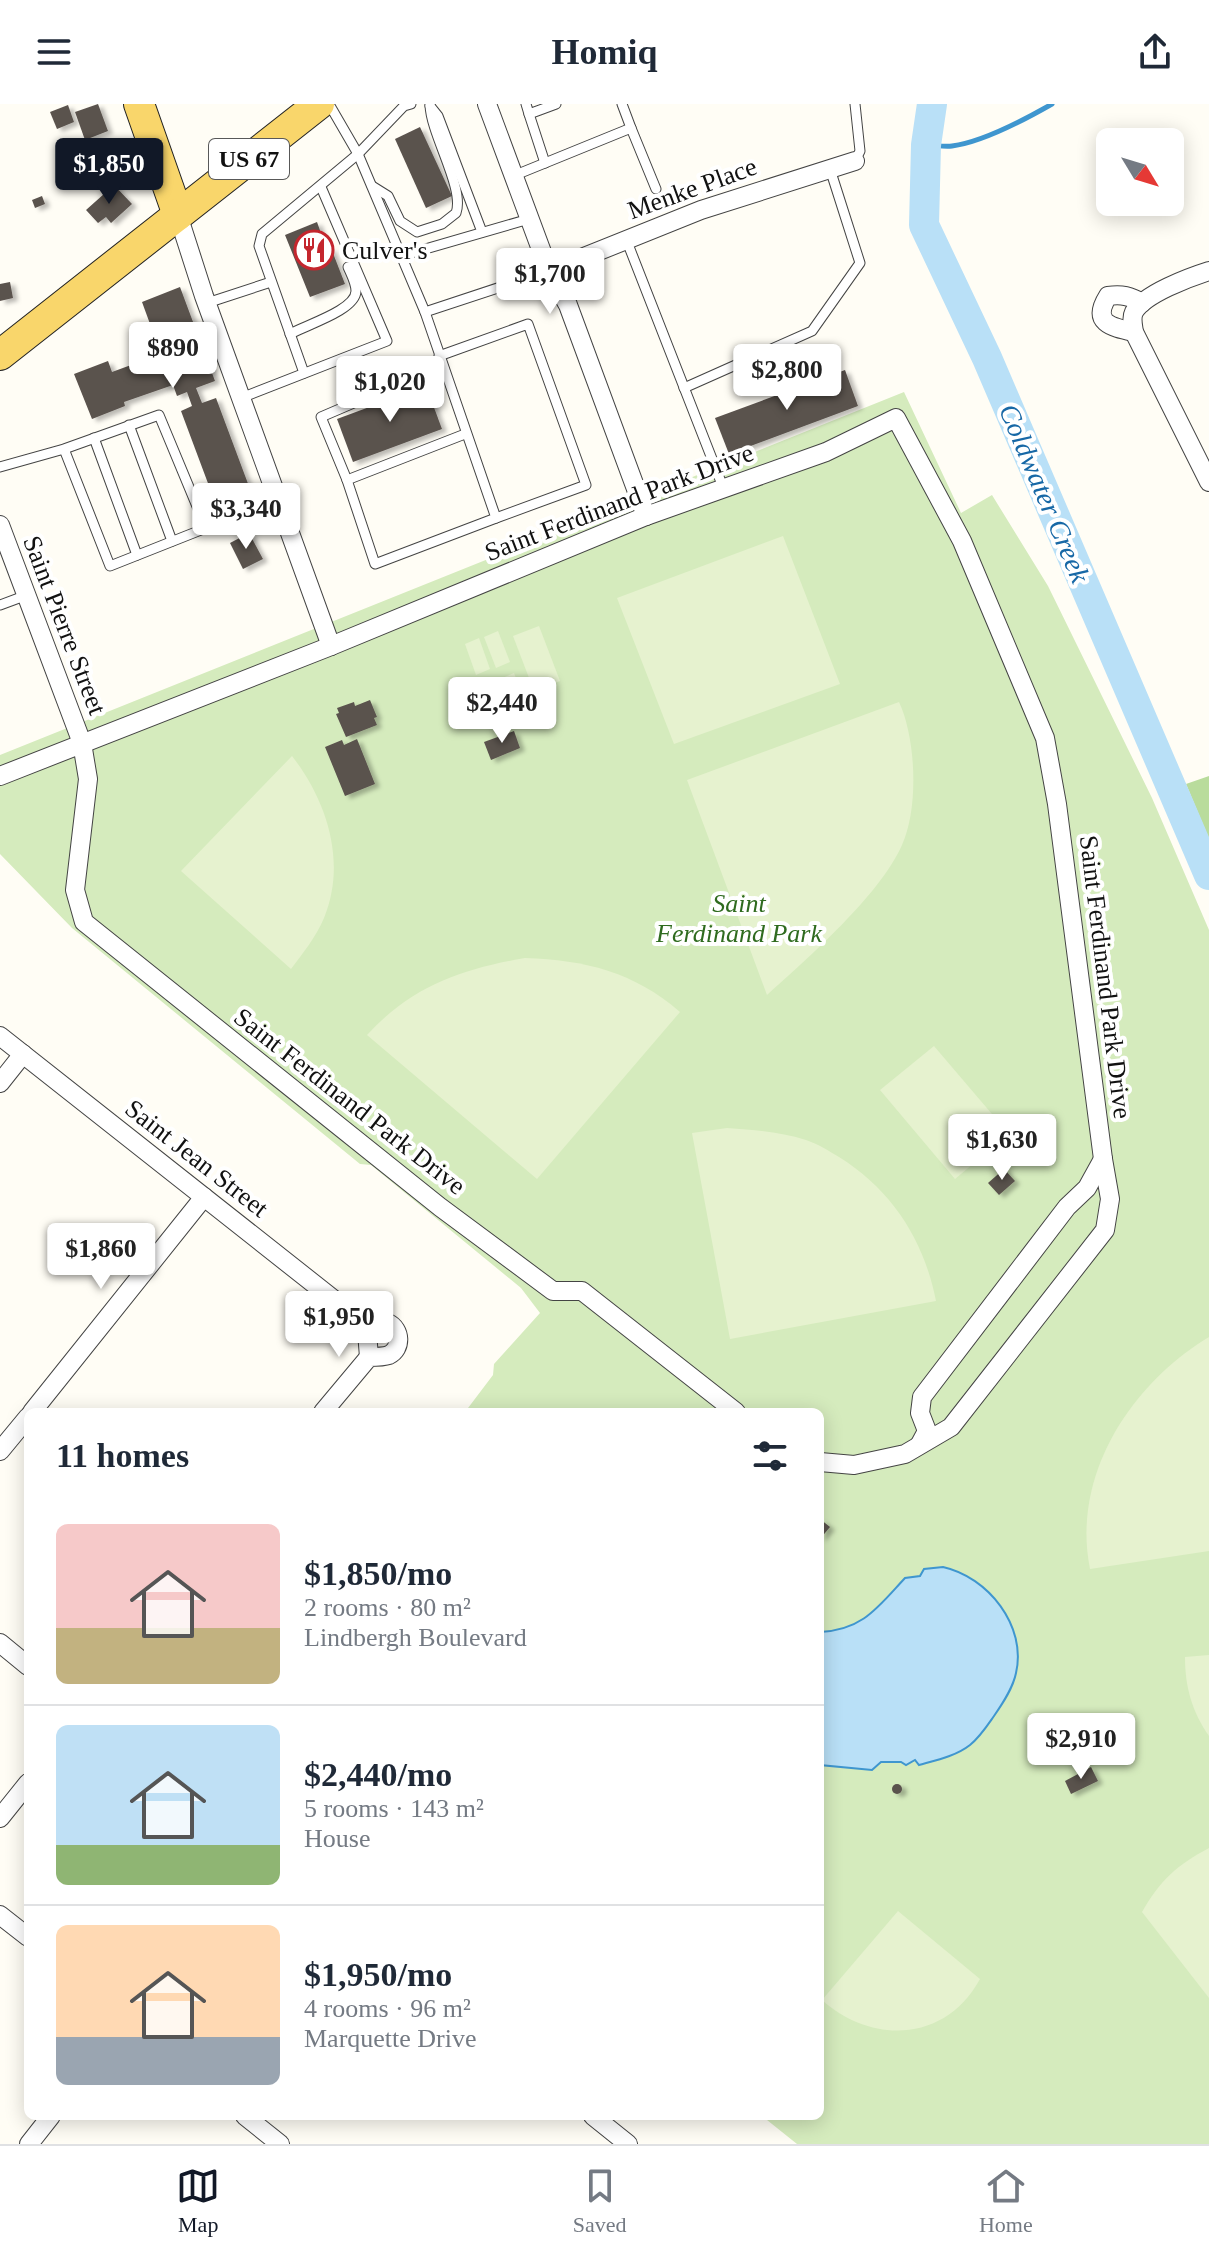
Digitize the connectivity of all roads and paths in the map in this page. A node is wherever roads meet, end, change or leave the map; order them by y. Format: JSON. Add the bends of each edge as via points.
{"nodes":[{"id":1,"x":139,"y":104,"type":"edge"},
{"id":2,"x":319,"y":104,"type":"edge"},
{"id":3,"x":329,"y":104,"type":"edge"},
{"id":4,"x":411,"y":104,"type":"edge"},
{"id":5,"x":428,"y":104,"type":"edge"},
{"id":6,"x":487,"y":104,"type":"edge"},
{"id":7,"x":556,"y":104,"type":"edge"},
{"id":8,"x":622,"y":104,"type":"edge"},
{"id":9,"x":855,"y":104,"type":"edge"},
{"id":10,"x":528,"y":109,"type":"edge"},
{"id":11,"x":631,"y":128,"type":"junction"},
{"id":12,"x":358,"y":154,"type":"junction"},
{"id":13,"x":855,"y":161,"type":"joint"},
{"id":14,"x":545,"y":163,"type":"junction"},
{"id":15,"x":830,"y":169,"type":"junction"},
{"id":16,"x":513,"y":176,"type":"junction"},
{"id":17,"x":372,"y":186,"type":"junction"},
{"id":18,"x":321,"y":187,"type":"junction"},
{"id":19,"x":656,"y":189,"type":"dead end"},
{"id":20,"x":178,"y":215,"type":"junction"},
{"id":21,"x":529,"y":219,"type":"junction"},
{"id":22,"x":482,"y":232,"type":"junction"},
{"id":23,"x":626,"y":239,"type":"junction"},
{"id":24,"x":344,"y":241,"type":"junction"},
{"id":25,"x":401,"y":256,"type":"junction"},
{"id":26,"x":549,"y":271,"type":"junction"},
{"id":27,"x":1209,"y":271,"type":"edge"},
{"id":28,"x":271,"y":282,"type":"junction"},
{"id":29,"x":207,"y":303,"type":"junction"},
{"id":30,"x":425,"y":312,"type":"junction"},
{"id":31,"x":290,"y":334,"type":"junction"},
{"id":32,"x":0,"y":355,"type":"edge"},
{"id":33,"x":441,"y":360,"type":"junction"},
{"id":34,"x":304,"y":373,"type":"junction"},
{"id":35,"x":684,"y":388,"type":"junction"},
{"id":36,"x":241,"y":398,"type":"junction"},
{"id":37,"x":129,"y":425,"type":"junction"},
{"id":38,"x":465,"y":434,"type":"junction"},
{"id":39,"x":94,"y":438,"type":"junction"},
{"id":40,"x":64,"y":449,"type":"junction"},
{"id":41,"x":0,"y":467,"type":"edge"},
{"id":42,"x":347,"y":480,"type":"junction"},
{"id":43,"x":1209,"y":482,"type":"edge"},
{"id":44,"x":723,"y":487,"type":"junction"},
{"id":45,"x":277,"y":498,"type":"junction"},
{"id":46,"x":646,"y":516,"type":"junction"},
{"id":47,"x":496,"y":518,"type":"junction"},
{"id":48,"x":0,"y":525,"type":"edge"},
{"id":49,"x":206,"y":528,"type":"junction"},
{"id":50,"x":172,"y":541,"type":"junction"},
{"id":51,"x":137,"y":555,"type":"junction"},
{"id":52,"x":27,"y":595,"type":"junction"},
{"id":53,"x":0,"y":605,"type":"edge"},
{"id":54,"x":331,"y":646,"type":"junction"},
{"id":55,"x":82,"y":743,"type":"junction"},
{"id":56,"x":0,"y":776,"type":"edge"},
{"id":57,"x":0,"y":1036,"type":"edge"},
{"id":58,"x":23,"y":1054,"type":"junction"},
{"id":59,"x":0,"y":1083,"type":"edge"},
{"id":60,"x":1103,"y":1159,"type":"junction"},
{"id":61,"x":204,"y":1197,"type":"junction"},
{"id":62,"x":361,"y":1321,"type":"junction"},
{"id":63,"x":369,"y":1357,"type":"junction"},
{"id":64,"x":35,"y":1408,"type":"edge"},
{"id":65,"x":326,"y":1408,"type":"edge"},
{"id":66,"x":731,"y":1408,"type":"edge"},
{"id":67,"x":24,"y":1421,"type":"edge"},
{"id":68,"x":920,"y":1444,"type":"junction"},
{"id":69,"x":0,"y":1451,"type":"edge"},
{"id":70,"x":824,"y":1462,"type":"edge"},
{"id":71,"x":0,"y":1643,"type":"edge"},
{"id":72,"x":24,"y":1663,"type":"edge"},
{"id":73,"x":24,"y":1788,"type":"edge"},
{"id":74,"x":0,"y":1818,"type":"edge"},
{"id":75,"x":0,"y":1915,"type":"edge"},
{"id":76,"x":24,"y":1934,"type":"edge"},
{"id":77,"x":48,"y":2120,"type":"edge"},
{"id":78,"x":250,"y":2120,"type":"edge"},
{"id":79,"x":598,"y":2120,"type":"edge"},
{"id":80,"x":29,"y":2144,"type":"edge"},
{"id":81,"x":280,"y":2144,"type":"edge"},
{"id":82,"x":628,"y":2144,"type":"edge"}],
"edges":[{"from":1,"to":20,"type":"main road"},
{"from":2,"to":20,"type":"main road","number":"US 67"},
{"from":3,"to":12,"type":"lane"},
{"from":4,"to":12,"type":"lane"},
{"from":5,"to":17,"type":"lane","via":[[459,198],[456,213],[417,232],[400,221],[388,196]]},
{"from":5,"to":22,"type":"lane","via":[[438,116]]},
{"from":6,"to":16,"type":"street"},
{"from":7,"to":10,"type":"lane"},
{"from":8,"to":11,"type":"lane"},
{"from":9,"to":13,"type":"lane","via":[[860,151]]},
{"from":10,"to":14,"type":"lane"},
{"from":11,"to":14,"type":"lane"},
{"from":11,"to":19,"type":"lane"},
{"from":12,"to":17,"type":"lane"},
{"from":12,"to":18,"type":"lane"},
{"from":13,"to":15,"type":"street","name":"Menke Place"},
{"from":14,"to":16,"type":"lane"},
{"from":15,"to":23,"type":"street","name":"Menke Place"},
{"from":15,"to":35,"type":"lane","via":[[860,263],[812,331]]},
{"from":16,"to":21,"type":"street"},
{"from":17,"to":25,"type":"lane"},
{"from":18,"to":24,"type":"lane"},
{"from":18,"to":28,"type":"lane","via":[[262,234],[259,246]]},
{"from":20,"to":29,"type":"street"},
{"from":20,"to":32,"type":"main road","number":"US 67"},
{"from":21,"to":22,"type":"lane"},
{"from":21,"to":26,"type":"street"},
{"from":22,"to":25,"type":"lane"},
{"from":23,"to":26,"type":"street","name":"Menke Place"},
{"from":23,"to":35,"type":"lane"},
{"from":24,"to":31,"type":"lane","via":[[342,251],[356,285],[352,303]]},
{"from":24,"to":34,"type":"lane","via":[[387,341]]},
{"from":25,"to":30,"type":"lane"},
{"from":26,"to":30,"type":"lane"},
{"from":26,"to":46,"type":"street","via":[[568,305]]},
{"from":27,"to":43,"type":"street","via":[[1177,283],[1136,316]]},
{"from":28,"to":29,"type":"lane"},
{"from":28,"to":31,"type":"lane"},
{"from":29,"to":36,"type":"street"},
{"from":30,"to":33,"type":"lane"},
{"from":31,"to":34,"type":"lane"},
{"from":33,"to":38,"type":"lane"},
{"from":33,"to":42,"type":"lane","via":[[321,417]]},
{"from":33,"to":47,"type":"lane","via":[[528,324],[586,485]]},
{"from":34,"to":36,"type":"lane"},
{"from":35,"to":44,"type":"lane"},
{"from":36,"to":45,"type":"street"},
{"from":37,"to":39,"type":"lane"},
{"from":37,"to":49,"type":"lane","via":[[159,415]]},
{"from":37,"to":50,"type":"lane"},
{"from":38,"to":42,"type":"lane"},
{"from":38,"to":47,"type":"lane"},
{"from":39,"to":40,"type":"lane"},
{"from":39,"to":51,"type":"lane"},
{"from":40,"to":41,"type":"lane"},
{"from":40,"to":51,"type":"lane","via":[[110,566]]},
{"from":42,"to":47,"type":"lane","via":[[375,564]]},
{"from":44,"to":46,"type":"street","name":"Saint Ferdinand Park Drive"},
{"from":44,"to":60,"type":"street","name":"Saint Ferdinand Park Drive","via":[[826,452],[896,418],[955,525],[1045,738]]},
{"from":45,"to":49,"type":"lane"},
{"from":45,"to":54,"type":"street"},
{"from":46,"to":54,"type":"street","name":"Saint Ferdinand Park Drive"},
{"from":48,"to":52,"type":"street","name":"Saint Pierre Street"},
{"from":49,"to":50,"type":"lane"},
{"from":50,"to":51,"type":"lane"},
{"from":52,"to":53,"type":"lane"},
{"from":52,"to":55,"type":"street","name":"Saint Pierre Street"},
{"from":54,"to":55,"type":"street","name":"Saint Ferdinand Park Drive"},
{"from":55,"to":56,"type":"street","name":"Saint Ferdinand Park Drive"},
{"from":55,"to":66,"type":"street","name":"Saint Ferdinand Park Drive","via":[[88,779],[75,890],[84,922],[440,1207],[553,1291],[582,1291]]},
{"from":57,"to":58,"type":"street","name":"Saint Jean Street"},
{"from":58,"to":59,"type":"street"},
{"from":58,"to":61,"type":"street","name":"Saint Jean Street"},
{"from":60,"to":68,"type":"street","via":[[1087,1188],[922,1397],[920,1413],[927,1431]]},
{"from":60,"to":68,"type":"street","name":"Saint Ferdinand Park Drive","via":[[1110,1199],[1105,1230],[951,1427]]},
{"from":61,"to":62,"type":"street","name":"Saint Jean Street"},
{"from":61,"to":64,"type":"street"},
{"from":62,"to":63,"type":"street"},
{"from":62,"to":63,"type":"street","name":"Saint Jean Street","via":[[387,1322],[399,1338],[389,1355]]},
{"from":63,"to":65,"type":"street"},
{"from":67,"to":69,"type":"street"},
{"from":68,"to":70,"type":"street","name":"Saint Ferdinand Park Drive","via":[[905,1454],[854,1465]]},
{"from":71,"to":72,"type":"street"},
{"from":73,"to":74,"type":"street"},
{"from":75,"to":76,"type":"street"},
{"from":77,"to":80,"type":"street"},
{"from":78,"to":81,"type":"street"},
{"from":79,"to":82,"type":"street"}]}
